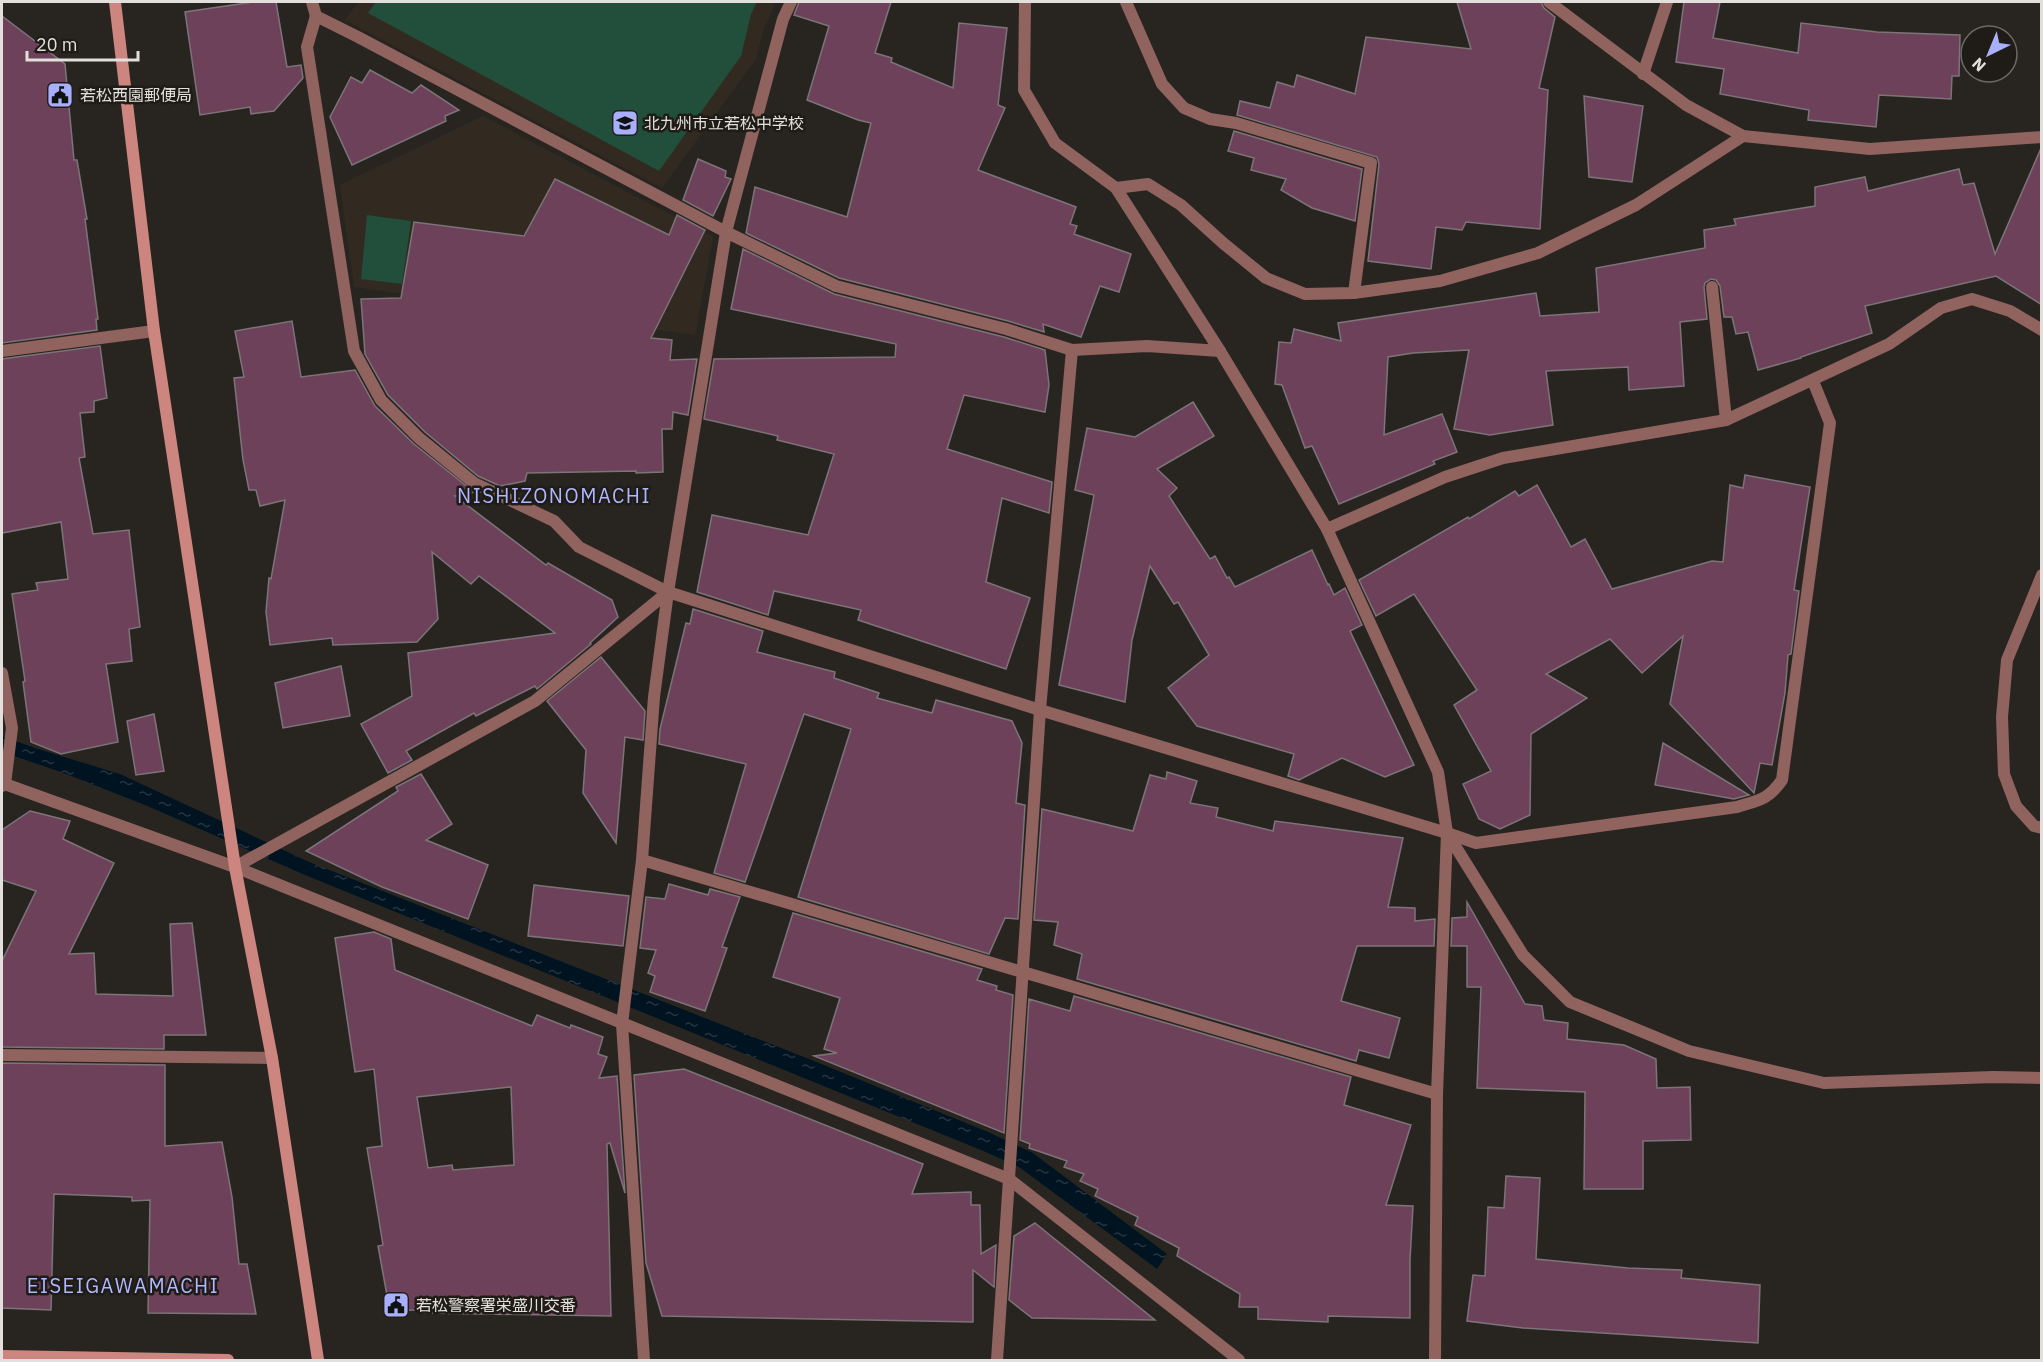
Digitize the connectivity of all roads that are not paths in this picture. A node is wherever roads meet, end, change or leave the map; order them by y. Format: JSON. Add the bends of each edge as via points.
{"nodes":[{"id":1,"x":115,"y":2,"type":"edge"},
{"id":2,"x":312,"y":2,"type":"edge"},
{"id":3,"x":791,"y":2,"type":"edge"},
{"id":4,"x":1025,"y":2,"type":"edge"},
{"id":5,"x":1126,"y":2,"type":"edge"},
{"id":6,"x":1548,"y":2,"type":"edge"},
{"id":7,"x":1667,"y":2,"type":"edge"},
{"id":8,"x":315,"y":16,"type":"junction"},
{"id":9,"x":1643,"y":74,"type":"junction"},
{"id":10,"x":1743,"y":136,"type":"junction"},
{"id":11,"x":2042,"y":137,"type":"edge"},
{"id":12,"x":1116,"y":188,"type":"junction"},
{"id":13,"x":726,"y":232,"type":"junction"},
{"id":14,"x":1712,"y":287,"type":"dead end"},
{"id":15,"x":1354,"y":293,"type":"junction"},
{"id":16,"x":2042,"y":330,"type":"edge"},
{"id":17,"x":154,"y":331,"type":"junction"},
{"id":18,"x":1072,"y":350,"type":"junction"},
{"id":19,"x":2,"y":351,"type":"edge"},
{"id":20,"x":1220,"y":351,"type":"junction"},
{"id":21,"x":1813,"y":381,"type":"junction"},
{"id":22,"x":1726,"y":420,"type":"junction"},
{"id":23,"x":1327,"y":529,"type":"junction"},
{"id":24,"x":2042,"y":575,"type":"edge"},
{"id":25,"x":668,"y":592,"type":"junction"},
{"id":26,"x":2,"y":673,"type":"edge"},
{"id":27,"x":1040,"y":710,"type":"junction"},
{"id":28,"x":3,"y":785,"type":"edge"},
{"id":29,"x":2042,"y":828,"type":"edge"},
{"id":30,"x":1447,"y":833,"type":"junction"},
{"id":31,"x":642,"y":860,"type":"junction"},
{"id":32,"x":235,"y":867,"type":"junction"},
{"id":33,"x":1022,"y":973,"type":"junction"},
{"id":34,"x":622,"y":1024,"type":"junction"},
{"id":35,"x":2,"y":1055,"type":"edge"},
{"id":36,"x":272,"y":1058,"type":"junction"},
{"id":37,"x":2042,"y":1078,"type":"edge"},
{"id":38,"x":1437,"y":1094,"type":"junction"},
{"id":39,"x":1009,"y":1179,"type":"junction"},
{"id":40,"x":2,"y":1356,"type":"edge"},
{"id":41,"x":228,"y":1360,"type":"edge"},
{"id":42,"x":318,"y":1360,"type":"edge"},
{"id":43,"x":644,"y":1360,"type":"edge"},
{"id":44,"x":997,"y":1360,"type":"edge"},
{"id":45,"x":1239,"y":1360,"type":"edge"},
{"id":46,"x":1435,"y":1360,"type":"edge"}],
"edges":[{"from":1,"to":17,"type":"street"},
{"from":2,"to":8,"type":"street"},
{"from":3,"to":13,"type":"street","via":[[783,19]]},
{"from":4,"to":12,"type":"street","via":[[1024,90],[1055,143]]},
{"from":5,"to":15,"type":"street","via":[[1162,84],[1184,108],[1210,119],[1371,163]]},
{"from":6,"to":9,"type":"street"},
{"from":7,"to":9,"type":"street"},
{"from":8,"to":13,"type":"street"},
{"from":8,"to":25,"type":"street","via":[[307,47],[354,351],[381,400],[419,438],[474,483],[554,521],[579,547]]},
{"from":9,"to":10,"type":"street","via":[[1686,105]]},
{"from":10,"to":11,"type":"street","via":[[1870,149]]},
{"from":10,"to":15,"type":"street","via":[[1636,205],[1538,253],[1440,281]]},
{"from":12,"to":15,"type":"street","via":[[1148,184],[1181,204],[1266,278],[1305,294]]},
{"from":12,"to":20,"type":"street"},
{"from":13,"to":18,"type":"street","via":[[836,286]]},
{"from":13,"to":25,"type":"street"},
{"from":14,"to":22,"type":"street"},
{"from":16,"to":21,"type":"street","via":[[2010,310],[1972,299],[1941,309],[1889,344]]},
{"from":17,"to":19,"type":"street"},
{"from":17,"to":32,"type":"street"},
{"from":18,"to":20,"type":"street","via":[[1147,346]]},
{"from":18,"to":27,"type":"street"},
{"from":20,"to":23,"type":"street"},
{"from":21,"to":22,"type":"street"},
{"from":21,"to":30,"type":"street","via":[[1830,423],[1782,780],[1773,793],[1737,807],[1476,843]]},
{"from":22,"to":23,"type":"street","via":[[1503,458],[1445,477]]},
{"from":23,"to":30,"type":"street","via":[[1438,772]]},
{"from":24,"to":29,"type":"street","via":[[2007,660],[2002,717],[2004,774],[2016,806],[2034,826]]},
{"from":25,"to":27,"type":"street"},
{"from":25,"to":31,"type":"street","via":[[654,697]]},
{"from":25,"to":32,"type":"street","via":[[534,701]]},
{"from":26,"to":28,"type":"street","via":[[12,728]]},
{"from":27,"to":30,"type":"street"},
{"from":27,"to":33,"type":"street"},
{"from":28,"to":32,"type":"street"},
{"from":30,"to":37,"type":"street","via":[[1523,955],[1570,1002],[1689,1051],[1824,1083]]},
{"from":30,"to":38,"type":"street"},
{"from":31,"to":33,"type":"street"},
{"from":31,"to":34,"type":"street"},
{"from":32,"to":34,"type":"street"},
{"from":32,"to":36,"type":"street"},
{"from":33,"to":38,"type":"street"},
{"from":33,"to":39,"type":"street"},
{"from":34,"to":39,"type":"street"},
{"from":34,"to":43,"type":"street"},
{"from":35,"to":36,"type":"street"},
{"from":36,"to":42,"type":"street"},
{"from":38,"to":46,"type":"street"},
{"from":39,"to":44,"type":"street"},
{"from":39,"to":45,"type":"street"},
{"from":40,"to":41,"type":"street"}]}
